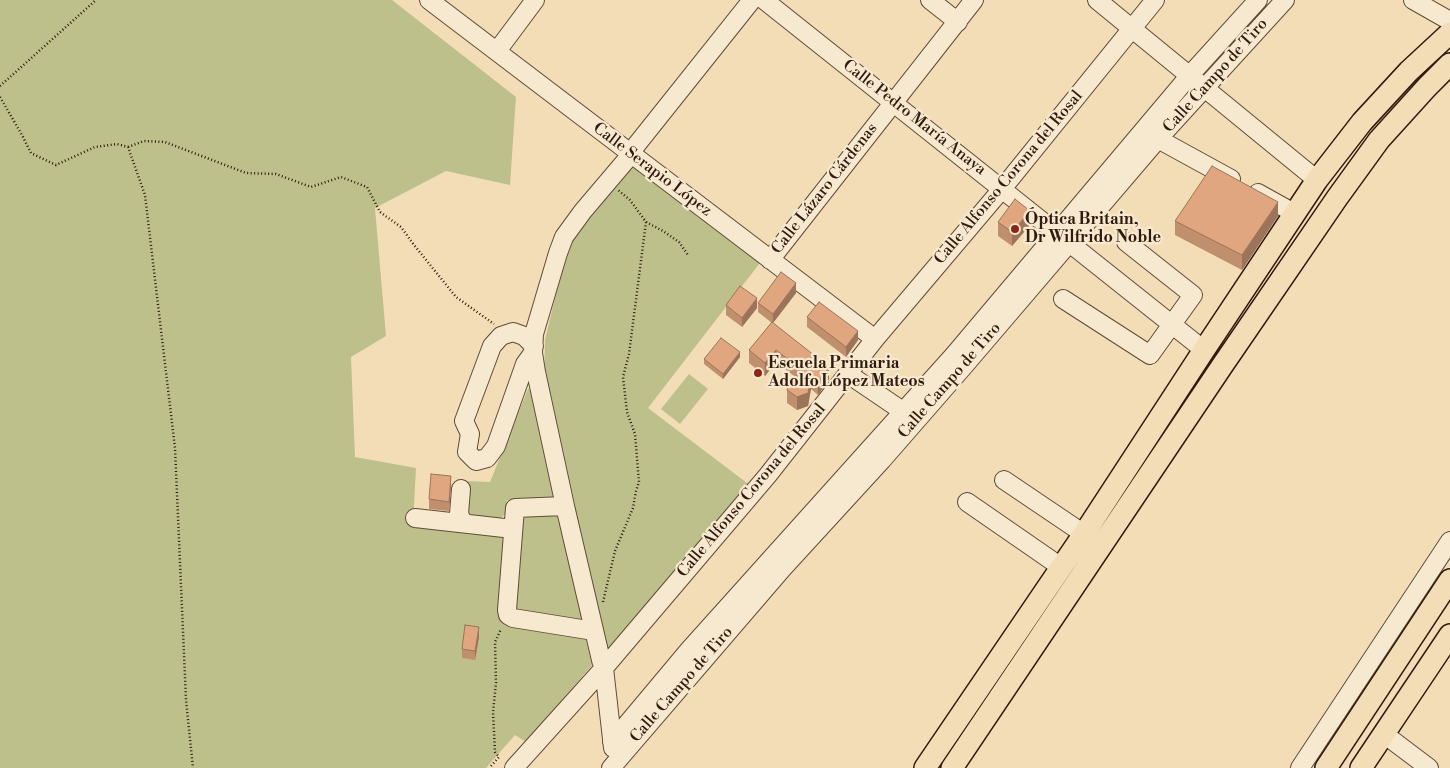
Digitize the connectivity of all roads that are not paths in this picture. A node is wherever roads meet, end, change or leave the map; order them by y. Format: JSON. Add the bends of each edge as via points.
{"nodes":[{"id":1,"x":429,"y":0,"type":"edge"},
{"id":2,"x":535,"y":0,"type":"edge"},
{"id":3,"x":752,"y":0,"type":"edge"},
{"id":4,"x":764,"y":0,"type":"edge"},
{"id":5,"x":930,"y":0,"type":"edge"},
{"id":6,"x":974,"y":0,"type":"edge"},
{"id":7,"x":1097,"y":0,"type":"edge"},
{"id":8,"x":1155,"y":0,"type":"edge"},
{"id":9,"x":1258,"y":0,"type":"edge"},
{"id":10,"x":1285,"y":0,"type":"edge"},
{"id":11,"x":1413,"y":0,"type":"edge"},
{"id":12,"x":1450,"y":21,"type":"edge"},
{"id":13,"x":958,"y":22,"type":"junction"},
{"id":14,"x":1132,"y":28,"type":"junction"},
{"id":15,"x":1450,"y":33,"type":"edge"},
{"id":16,"x":497,"y":51,"type":"junction"},
{"id":17,"x":1450,"y":64,"type":"edge"},
{"id":18,"x":1190,"y":75,"type":"junction"},
{"id":19,"x":1205,"y":87,"type":"junction"},
{"id":20,"x":893,"y":102,"type":"junction"},
{"id":21,"x":1158,"y":140,"type":"junction"},
{"id":22,"x":630,"y":153,"type":"junction"},
{"id":23,"x":1317,"y":180,"type":"junction"},
{"id":24,"x":1002,"y":188,"type":"junction"},
{"id":25,"x":1294,"y":213,"type":"junction"},
{"id":26,"x":1063,"y":238,"type":"junction"},
{"id":27,"x":1126,"y":242,"type":"dead end"},
{"id":28,"x":770,"y":260,"type":"junction"},
{"id":29,"x":1063,"y":298,"type":"dead end"},
{"id":30,"x":1172,"y":325,"type":"junction"},
{"id":31,"x":875,"y":340,"type":"junction"},
{"id":32,"x":534,"y":350,"type":"junction"},
{"id":33,"x":1204,"y":350,"type":"junction"},
{"id":34,"x":848,"y":374,"type":"junction"},
{"id":35,"x":904,"y":412,"type":"junction"},
{"id":36,"x":876,"y":454,"type":"junction"},
{"id":37,"x":1004,"y":480,"type":"dead end"},
{"id":38,"x":461,"y":489,"type":"dead end"},
{"id":39,"x":967,"y":502,"type":"dead end"},
{"id":40,"x":566,"y":506,"type":"junction"},
{"id":41,"x":415,"y":518,"type":"dead end"},
{"id":42,"x":463,"y":523,"type":"junction"},
{"id":43,"x":513,"y":529,"type":"junction"},
{"id":44,"x":1450,"y":541,"type":"edge"},
{"id":45,"x":1072,"y":550,"type":"junction"},
{"id":46,"x":1090,"y":563,"type":"junction"},
{"id":47,"x":1450,"y":580,"type":"edge"},
{"id":48,"x":593,"y":625,"type":"junction"},
{"id":49,"x":1448,"y":643,"type":"edge"},
{"id":50,"x":695,"y":656,"type":"junction"},
{"id":51,"x":604,"y":668,"type":"junction"},
{"id":52,"x":1384,"y":734,"type":"junction"},
{"id":53,"x":612,"y":742,"type":"junction"},
{"id":54,"x":615,"y":766,"type":"edge"},
{"id":55,"x":514,"y":768,"type":"edge"},
{"id":56,"x":925,"y":768,"type":"edge"},
{"id":57,"x":952,"y":768,"type":"edge"},
{"id":58,"x":1300,"y":768,"type":"edge"},
{"id":59,"x":1326,"y":768,"type":"edge"},
{"id":60,"x":1361,"y":768,"type":"edge"},
{"id":61,"x":1429,"y":768,"type":"edge"}],
"edges":[{"from":1,"to":16,"type":"street","name":"Calle Serapio López"},
{"from":2,"to":16,"type":"street"},
{"from":3,"to":22,"type":"street"},
{"from":4,"to":20,"type":"street","name":"Calle Pedro María Anaya"},
{"from":5,"to":13,"type":"street"},
{"from":6,"to":13,"type":"street","name":"Calle Lázaro Cárdenas"},
{"from":7,"to":14,"type":"street"},
{"from":8,"to":14,"type":"street","name":"Calle Alfonso Corona del Rosal"},
{"from":9,"to":18,"type":"street","name":"Calle Campo de Tiro"},
{"from":10,"to":19,"type":"street","name":"Calle Campo de Tiro"},
{"from":11,"to":12,"type":"street"},
{"from":13,"to":20,"type":"street","name":"Calle Lázaro Cárdenas"},
{"from":14,"to":18,"type":"street"},
{"from":14,"to":24,"type":"street","name":"Calle Alfonso Corona del Rosal"},
{"from":15,"to":23,"type":"main road","via":[[1362,122]]},
{"from":16,"to":22,"type":"street","name":"Calle Serapio López"},
{"from":17,"to":46,"type":"main road","via":[[1374,147]]},
{"from":18,"to":19,"type":"street"},
{"from":18,"to":26,"type":"street","name":"Calle Campo de Tiro"},
{"from":19,"to":21,"type":"street","name":"Calle Campo de Tiro"},
{"from":19,"to":23,"type":"street"},
{"from":20,"to":24,"type":"street","name":"Calle Pedro María Anaya"},
{"from":20,"to":28,"type":"street","name":"Calle Lázaro Cárdenas"},
{"from":21,"to":25,"type":"street"},
{"from":21,"to":26,"type":"street","name":"Calle Campo de Tiro"},
{"from":22,"to":28,"type":"street","name":"Calle Serapio López"},
{"from":22,"to":32,"type":"street","via":[[564,237],[534,334]]},
{"from":23,"to":25,"type":"main road"},
{"from":24,"to":26,"type":"street","name":"Calle Pedro María Anaya"},
{"from":24,"to":31,"type":"street","name":"Calle Alfonso Corona del Rosal"},
{"from":25,"to":33,"type":"main road"},
{"from":26,"to":30,"type":"street","name":"Calle Pedro María Anaya"},
{"from":26,"to":35,"type":"street","name":"Calle Campo de Tiro"},
{"from":26,"to":36,"type":"street","name":"Calle Campo de Tiro","via":[[964,366]]},
{"from":27,"to":30,"type":"street","via":[[1194,295]]},
{"from":28,"to":31,"type":"street","name":"Calle Serapio López"},
{"from":29,"to":30,"type":"street","via":[[1150,355]]},
{"from":30,"to":33,"type":"street","name":"Calle Pedro María Anaya"},
{"from":31,"to":34,"type":"street","name":"Calle Alfonso Corona del Rosal"},
{"from":32,"to":32,"type":"street","via":[[525,364],[496,446],[487,458],[476,461],[467,452],[470,434],[464,421],[492,346],[501,336],[513,332],[524,336]]},
{"from":32,"to":40,"type":"street"},
{"from":33,"to":45,"type":"main road"},
{"from":34,"to":35,"type":"street"},
{"from":34,"to":51,"type":"street","name":"Calle Alfonso Corona del Rosal","via":[[768,475]]},
{"from":35,"to":36,"type":"street","name":"Calle Campo de Tiro"},
{"from":36,"to":50,"type":"street","name":"Calle Campo de Tiro"},
{"from":37,"to":45,"type":"street"},
{"from":38,"to":42,"type":"street","via":[[459,514]]},
{"from":39,"to":45,"type":"street"},
{"from":40,"to":43,"type":"street","via":[[515,508]]},
{"from":40,"to":48,"type":"street"},
{"from":41,"to":42,"type":"street"},
{"from":42,"to":43,"type":"street"},
{"from":43,"to":48,"type":"street","via":[[508,615]]},
{"from":44,"to":58,"type":"street"},
{"from":45,"to":46,"type":"main road"},
{"from":45,"to":56,"type":"main road"},
{"from":46,"to":57,"type":"main road"},
{"from":47,"to":59,"type":"main road"},
{"from":48,"to":51,"type":"street"},
{"from":49,"to":52,"type":"main road"},
{"from":50,"to":53,"type":"street","name":"Calle Campo de Tiro"},
{"from":50,"to":54,"type":"street","name":"Calle Campo de Tiro"},
{"from":51,"to":53,"type":"street"},
{"from":51,"to":55,"type":"street","name":"Calle Alfonso Corona del Rosal"},
{"from":52,"to":60,"type":"main road"},
{"from":52,"to":61,"type":"street"},
{"from":53,"to":54,"type":"street"}]}
